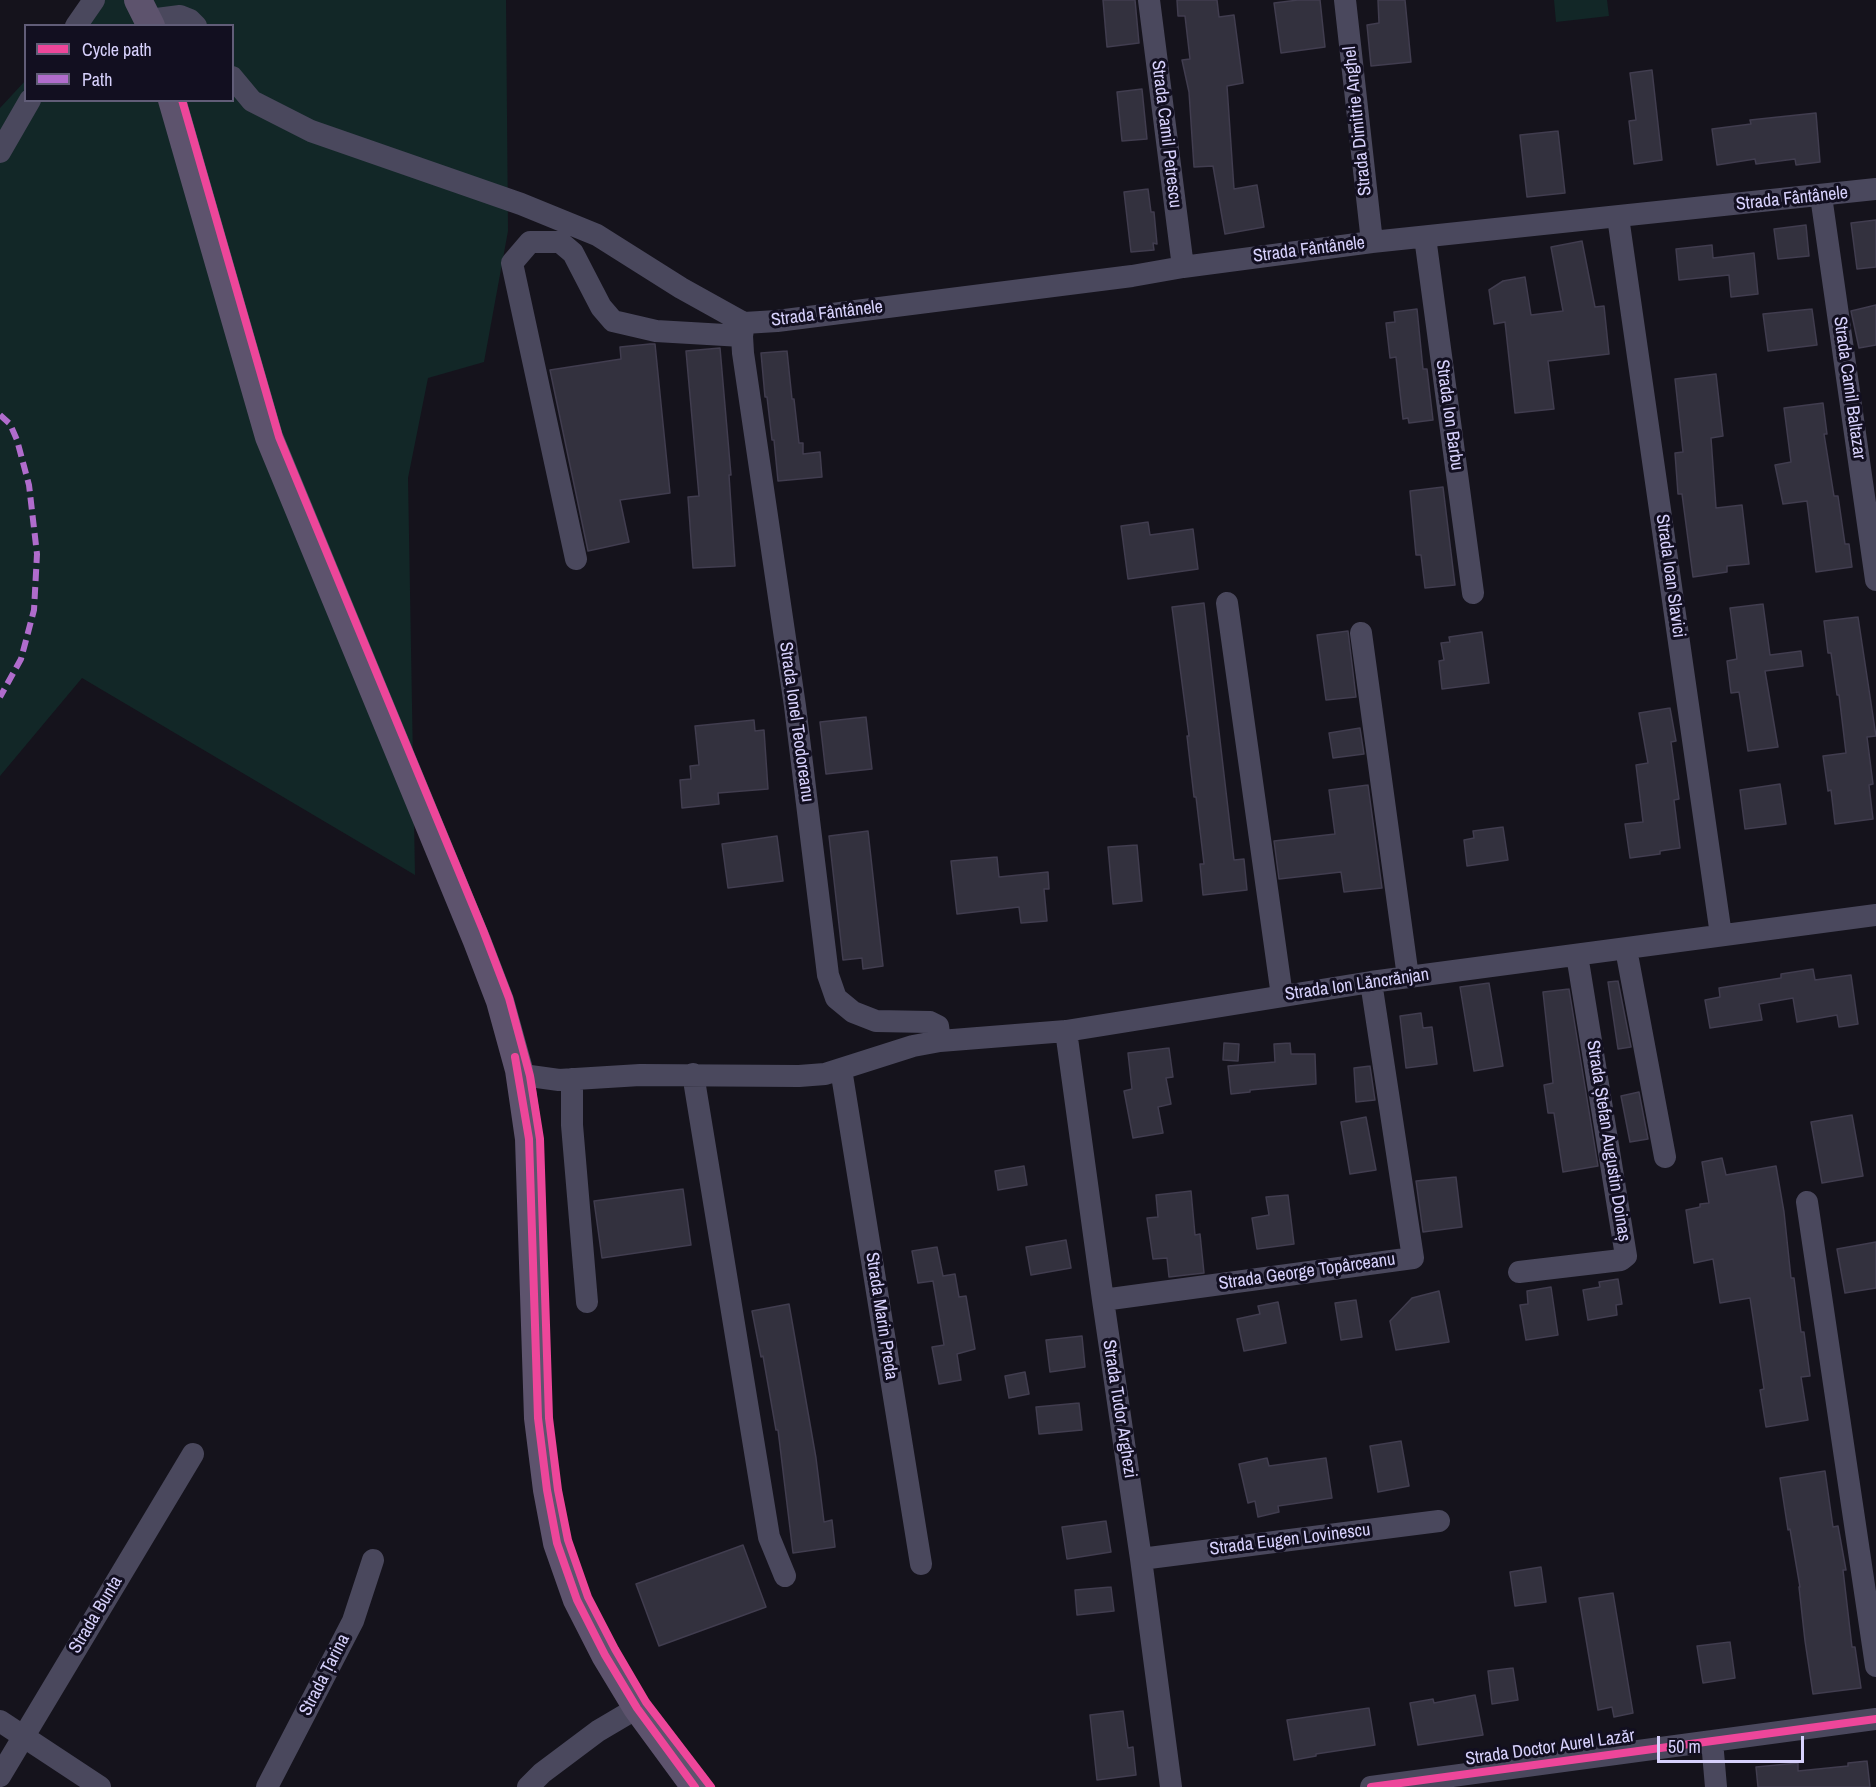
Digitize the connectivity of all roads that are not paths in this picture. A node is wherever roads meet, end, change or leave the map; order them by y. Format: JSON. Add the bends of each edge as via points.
{"nodes":[{"id":1,"x":94,"y":0,"type":"edge"},
{"id":2,"x":1149,"y":0,"type":"edge"},
{"id":3,"x":1345,"y":0,"type":"edge"},
{"id":4,"x":146,"y":15,"type":"edge"},
{"id":5,"x":77,"y":24,"type":"edge"},
{"id":6,"x":194,"y":24,"type":"edge"},
{"id":7,"x":234,"y":79,"type":"edge"},
{"id":8,"x":29,"y":102,"type":"edge"},
{"id":9,"x":173,"y":102,"type":"edge"},
{"id":10,"x":0,"y":152,"type":"edge"},
{"id":11,"x":1876,"y":189,"type":"edge"},
{"id":12,"x":1821,"y":196,"type":"junction"},
{"id":13,"x":1618,"y":217,"type":"junction"},
{"id":14,"x":1425,"y":237,"type":"junction"},
{"id":15,"x":1372,"y":242,"type":"junction"},
{"id":16,"x":1182,"y":267,"type":"junction"},
{"id":17,"x":743,"y":330,"type":"junction"},
{"id":18,"x":576,"y":559,"type":"dead end"},
{"id":19,"x":1876,"y":580,"type":"edge"},
{"id":20,"x":1473,"y":593,"type":"dead end"},
{"id":21,"x":1227,"y":603,"type":"dead end"},
{"id":22,"x":1361,"y":633,"type":"dead end"},
{"id":23,"x":1876,"y":915,"type":"edge"},
{"id":24,"x":1721,"y":935,"type":"junction"},
{"id":25,"x":1626,"y":949,"type":"junction"},
{"id":26,"x":1577,"y":955,"type":"junction"},
{"id":27,"x":1408,"y":978,"type":"junction"},
{"id":28,"x":1371,"y":982,"type":"junction"},
{"id":29,"x":1282,"y":996,"type":"junction"},
{"id":30,"x":1066,"y":1031,"type":"junction"},
{"id":31,"x":940,"y":1041,"type":"junction"},
{"id":32,"x":841,"y":1069,"type":"junction"},
{"id":33,"x":693,"y":1074,"type":"junction"},
{"id":34,"x":565,"y":1079,"type":"junction"},
{"id":35,"x":520,"y":1084,"type":"junction"},
{"id":36,"x":1665,"y":1157,"type":"dead end"},
{"id":37,"x":1807,"y":1202,"type":"dead end"},
{"id":38,"x":1519,"y":1272,"type":"dead end"},
{"id":39,"x":1103,"y":1300,"type":"junction"},
{"id":40,"x":587,"y":1302,"type":"dead end"},
{"id":41,"x":193,"y":1454,"type":"dead end"},
{"id":42,"x":1439,"y":1521,"type":"dead end"},
{"id":43,"x":1142,"y":1559,"type":"junction"},
{"id":44,"x":373,"y":1560,"type":"dead end"},
{"id":45,"x":921,"y":1564,"type":"dead end"},
{"id":46,"x":785,"y":1576,"type":"dead end"},
{"id":47,"x":1876,"y":1666,"type":"edge"},
{"id":48,"x":637,"y":1708,"type":"junction"},
{"id":49,"x":1876,"y":1719,"type":"edge"},
{"id":50,"x":0,"y":1721,"type":"edge"},
{"id":51,"x":23,"y":1737,"type":"junction"},
{"id":52,"x":1712,"y":1742,"type":"junction"},
{"id":53,"x":0,"y":1776,"type":"edge"},
{"id":54,"x":100,"y":1787,"type":"edge"},
{"id":55,"x":267,"y":1787,"type":"edge"},
{"id":56,"x":528,"y":1787,"type":"edge"},
{"id":57,"x":695,"y":1787,"type":"edge"},
{"id":58,"x":1171,"y":1787,"type":"edge"},
{"id":59,"x":1371,"y":1787,"type":"edge"},
{"id":60,"x":1716,"y":1787,"type":"edge"}],
"edges":[{"from":1,"to":5,"type":"street"},
{"from":2,"to":16,"type":"street","name":"Strada Camil Petrescu"},
{"from":3,"to":15,"type":"street","name":"Strada Dimitrie Anghel"},
{"from":4,"to":6,"type":"street","via":[[180,16]]},
{"from":7,"to":17,"type":"street","via":[[252,101],[311,131],[521,204],[597,235]]},
{"from":8,"to":10,"type":"street"},
{"from":9,"to":35,"type":"main road","via":[[269,437],[477,941],[500,1001]]},
{"from":11,"to":12,"type":"street","name":"Strada Fântânele"},
{"from":12,"to":13,"type":"street","name":"Strada Fântânele"},
{"from":12,"to":19,"type":"street","name":"Strada Camil Baltazar"},
{"from":13,"to":14,"type":"street","name":"Strada Fântânele"},
{"from":13,"to":24,"type":"street","name":"Strada Ioan Slavici"},
{"from":14,"to":15,"type":"street","name":"Strada Fântânele"},
{"from":14,"to":20,"type":"street","name":"Strada Ion Barbu"},
{"from":15,"to":16,"type":"street","name":"Strada Fântânele"},
{"from":16,"to":17,"type":"street","name":"Strada Fântânele","via":[[777,321]]},
{"from":17,"to":18,"type":"street","name":"Strada Fântânele","via":[[656,331],[613,321],[601,307],[573,253],[560,242],[530,242],[512,263]]},
{"from":17,"to":31,"type":"street","name":"Strada Ionel Teodoreanu","via":[[828,975],[836,998],[853,1012],[876,1021],[930,1022],[938,1026]]},
{"from":21,"to":29,"type":"street"},
{"from":22,"to":27,"type":"street"},
{"from":23,"to":24,"type":"street","name":"Strada Ion Lăncrănjan"},
{"from":24,"to":25,"type":"street","name":"Strada Ion Lăncrănjan"},
{"from":25,"to":26,"type":"street","name":"Strada Ion Lăncrănjan"},
{"from":25,"to":36,"type":"street"},
{"from":26,"to":27,"type":"street","name":"Strada Ion Lăncrănjan"},
{"from":26,"to":38,"type":"street","name":"Strada Ștefan Augustin Doinaș","via":[[1626,1256],[1622,1260]]},
{"from":27,"to":28,"type":"street","name":"Strada Ion Lăncrănjan"},
{"from":28,"to":29,"type":"street","name":"Strada Ion Lăncrănjan"},
{"from":28,"to":39,"type":"street","name":"Strada George Topârceanu","via":[[1413,1257]]},
{"from":29,"to":30,"type":"street","name":"Strada Ion Lăncrănjan"},
{"from":30,"to":31,"type":"street","name":"Strada Ion Lăncrănjan"},
{"from":30,"to":39,"type":"street","name":"Strada Tudor Arghezi"},
{"from":31,"to":32,"type":"street","name":"Strada Ion Lăncrănjan"},
{"from":32,"to":33,"type":"street","name":"Strada Ion Lăncrănjan","via":[[799,1076]]},
{"from":32,"to":45,"type":"street","name":"Strada Marin Preda"},
{"from":33,"to":34,"type":"street","name":"Strada Ion Lăncrănjan"},
{"from":33,"to":46,"type":"street","via":[[769,1537]]},
{"from":34,"to":35,"type":"street","name":"Strada Ion Lăncrănjan","via":[[532,1089]]},
{"from":34,"to":40,"type":"street"},
{"from":35,"to":48,"type":"main road","via":[[529,1139],[537,1418],[547,1490],[557,1543],[577,1600]]},
{"from":37,"to":47,"type":"street"},
{"from":39,"to":43,"type":"street","name":"Strada Tudor Arghezi"},
{"from":41,"to":51,"type":"street","name":"Strada Bunta"},
{"from":42,"to":43,"type":"street","name":"Strada Eugen Lovinescu"},
{"from":43,"to":58,"type":"street","name":"Strada Tudor Arghezi"},
{"from":44,"to":55,"type":"street","name":"Strada Țarina","via":[[353,1621]]},
{"from":48,"to":56,"type":"street","via":[[598,1731]]},
{"from":48,"to":57,"type":"main road"},
{"from":49,"to":52,"type":"street","name":"Strada Doctor Aurel Lazăr"},
{"from":50,"to":51,"type":"street"},
{"from":51,"to":53,"type":"street","name":"Strada Bunta"},
{"from":51,"to":54,"type":"street"},
{"from":52,"to":59,"type":"street","name":"Strada Doctor Aurel Lazăr"},
{"from":52,"to":60,"type":"street"}]}
